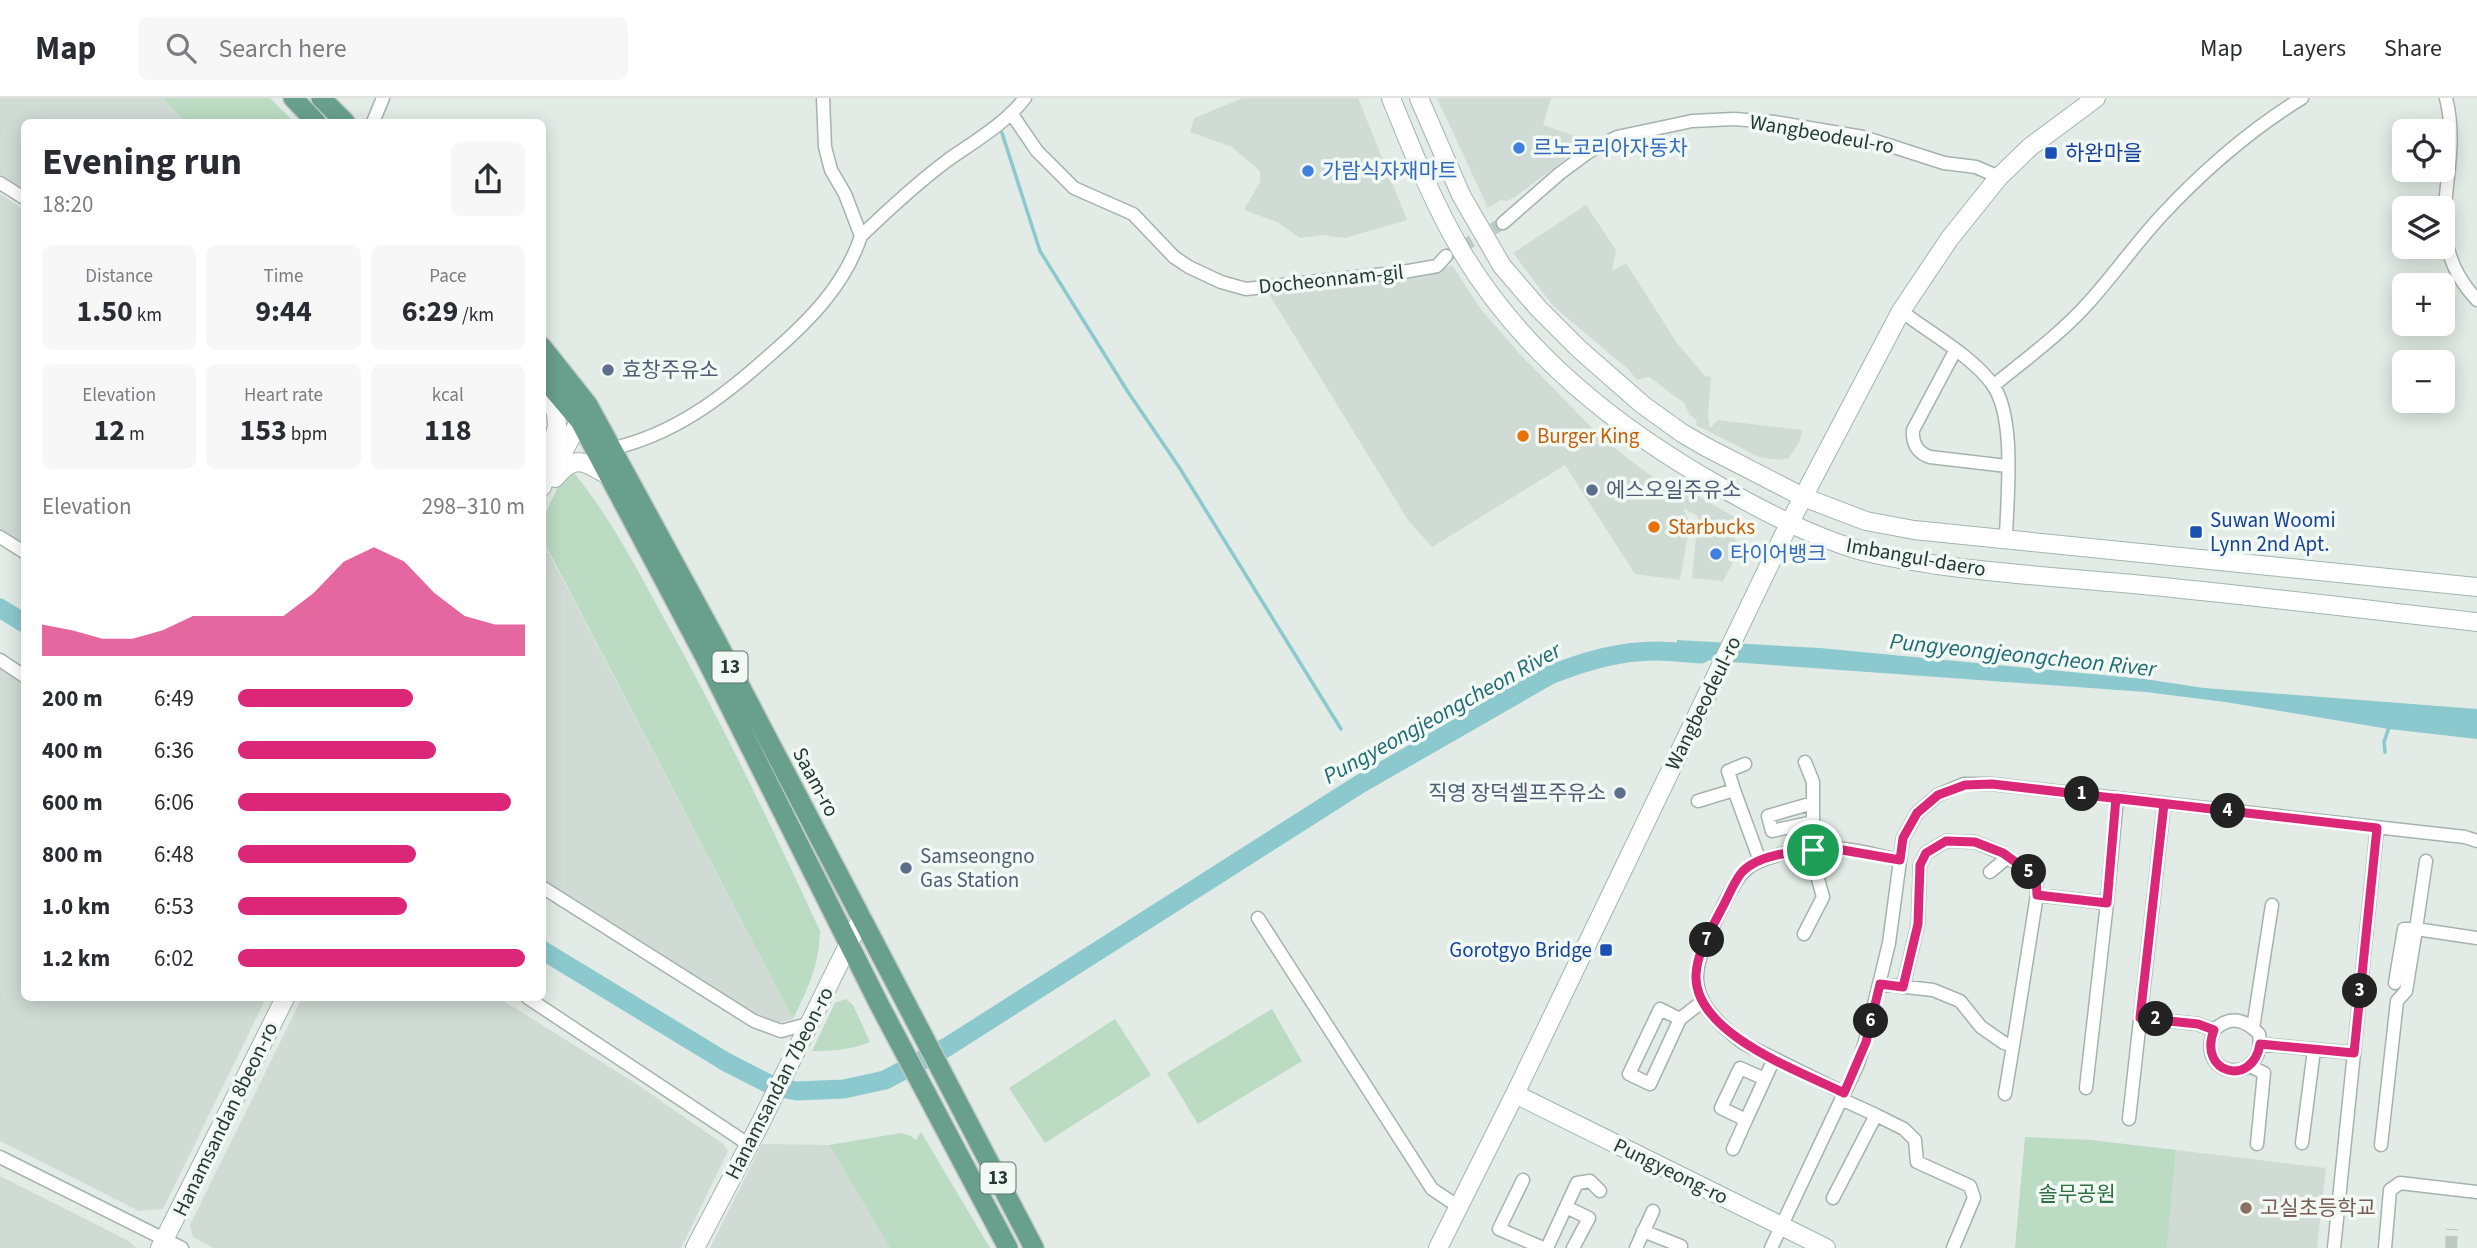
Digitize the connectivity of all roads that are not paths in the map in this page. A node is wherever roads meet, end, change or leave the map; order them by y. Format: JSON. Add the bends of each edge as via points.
{"nodes":[{"id":1,"x":293,"y":98,"type":"edge"},
{"id":2,"x":321,"y":98,"type":"edge"},
{"id":3,"x":383,"y":98,"type":"edge"},
{"id":4,"x":823,"y":98,"type":"edge"},
{"id":5,"x":1025,"y":98,"type":"edge"},
{"id":6,"x":1391,"y":98,"type":"edge"},
{"id":7,"x":1419,"y":98,"type":"edge"},
{"id":8,"x":2096,"y":98,"type":"edge"},
{"id":9,"x":2302,"y":98,"type":"edge"},
{"id":10,"x":2446,"y":98,"type":"edge"},
{"id":11,"x":1011,"y":113,"type":"junction"},
{"id":12,"x":313,"y":119,"type":"edge"},
{"id":13,"x":342,"y":119,"type":"edge"},
{"id":14,"x":374,"y":119,"type":"edge"},
{"id":15,"x":1999,"y":177,"type":"junction"},
{"id":16,"x":0,"y":183,"type":"edge"},
{"id":17,"x":21,"y":196,"type":"edge"},
{"id":18,"x":1503,"y":223,"type":"tunnel mouth"},
{"id":19,"x":862,"y":236,"type":"junction"},
{"id":20,"x":1446,"y":256,"type":"tunnel mouth"},
{"id":21,"x":2477,"y":300,"type":"edge"},
{"id":22,"x":1901,"y":311,"type":"junction"},
{"id":23,"x":1955,"y":351,"type":"junction"},
{"id":24,"x":546,"y":353,"type":"edge"},
{"id":25,"x":546,"y":381,"type":"edge"},
{"id":26,"x":1993,"y":386,"type":"junction"},
{"id":27,"x":546,"y":388,"type":"edge"},
{"id":28,"x":584,"y":413,"type":"junction"},
{"id":29,"x":610,"y":449,"type":"junction"},
{"id":30,"x":2007,"y":466,"type":"junction"},
{"id":31,"x":546,"y":471,"type":"edge"},
{"id":32,"x":609,"y":476,"type":"junction"},
{"id":33,"x":546,"y":486,"type":"edge"},
{"id":34,"x":546,"y":489,"type":"edge"},
{"id":35,"x":1803,"y":497,"type":"junction"},
{"id":36,"x":1789,"y":524,"type":"junction"},
{"id":37,"x":0,"y":537,"type":"edge"},
{"id":38,"x":2006,"y":538,"type":"junction"},
{"id":39,"x":21,"y":550,"type":"edge"},
{"id":40,"x":2477,"y":587,"type":"edge"},
{"id":41,"x":2477,"y":622,"type":"edge"},
{"id":42,"x":0,"y":660,"type":"edge"},
{"id":43,"x":21,"y":674,"type":"edge"},
{"id":44,"x":1805,"y":761,"type":"dead end"},
{"id":45,"x":1745,"y":764,"type":"dead end"},
{"id":46,"x":1734,"y":790,"type":"junction"},
{"id":47,"x":2116,"y":798,"type":"junction"},
{"id":48,"x":1698,"y":802,"type":"dead end"},
{"id":49,"x":1813,"y":803,"type":"junction"},
{"id":50,"x":2164,"y":804,"type":"junction"},
{"id":51,"x":1812,"y":822,"type":"junction"},
{"id":52,"x":2377,"y":828,"type":"junction"},
{"id":53,"x":2477,"y":842,"type":"edge"},
{"id":54,"x":1813,"y":850,"type":"junction"},
{"id":55,"x":2008,"y":857,"type":"junction"},
{"id":56,"x":1760,"y":860,"type":"junction"},
{"id":57,"x":1900,"y":860,"type":"junction"},
{"id":58,"x":2426,"y":861,"type":"dead end"},
{"id":59,"x":1990,"y":872,"type":"dead end"},
{"id":60,"x":546,"y":890,"type":"edge"},
{"id":61,"x":2037,"y":895,"type":"junction"},
{"id":62,"x":2107,"y":903,"type":"junction"},
{"id":63,"x":2272,"y":905,"type":"dead end"},
{"id":64,"x":862,"y":917,"type":"junction"},
{"id":65,"x":1258,"y":918,"type":"dead end"},
{"id":66,"x":2416,"y":929,"type":"junction"},
{"id":67,"x":1804,"y":934,"type":"dead end"},
{"id":68,"x":2477,"y":938,"type":"edge"},
{"id":69,"x":849,"y":942,"type":"junction"},
{"id":70,"x":2395,"y":983,"type":"dead end"},
{"id":71,"x":1880,"y":984,"type":"junction"},
{"id":72,"x":1903,"y":987,"type":"junction"},
{"id":73,"x":284,"y":1001,"type":"edge"},
{"id":74,"x":532,"y":1001,"type":"edge"},
{"id":75,"x":1703,"y":1001,"type":"junction"},
{"id":76,"x":2140,"y":1018,"type":"junction"},
{"id":77,"x":1681,"y":1019,"type":"junction"},
{"id":78,"x":808,"y":1024,"type":"junction"},
{"id":79,"x":2253,"y":1028,"type":"junction"},
{"id":80,"x":2214,"y":1030,"type":"junction"},
{"id":81,"x":2260,"y":1044,"type":"junction"},
{"id":82,"x":2013,"y":1046,"type":"junction"},
{"id":83,"x":2315,"y":1049,"type":"junction"},
{"id":84,"x":2354,"y":1053,"type":"junction"},
{"id":85,"x":1774,"y":1059,"type":"junction"},
{"id":86,"x":2250,"y":1066,"type":"junction"},
{"id":87,"x":1765,"y":1079,"type":"junction"},
{"id":88,"x":2086,"y":1088,"type":"dead end"},
{"id":89,"x":1515,"y":1094,"type":"junction"},
{"id":90,"x":2005,"y":1094,"type":"dead end"},
{"id":91,"x":1843,"y":1096,"type":"junction"},
{"id":92,"x":1876,"y":1115,"type":"junction"},
{"id":93,"x":2129,"y":1119,"type":"dead end"},
{"id":94,"x":1746,"y":1120,"type":"junction"},
{"id":95,"x":2302,"y":1143,"type":"dead end"},
{"id":96,"x":748,"y":1144,"type":"junction"},
{"id":97,"x":2257,"y":1144,"type":"dead end"},
{"id":98,"x":2381,"y":1145,"type":"dead end"},
{"id":99,"x":1732,"y":1149,"type":"dead end"},
{"id":100,"x":0,"y":1157,"type":"edge"},
{"id":101,"x":1522,"y":1180,"type":"dead end"},
{"id":102,"x":1600,"y":1191,"type":"dead end"},
{"id":103,"x":2477,"y":1192,"type":"edge"},
{"id":104,"x":1833,"y":1198,"type":"dead end"},
{"id":105,"x":1459,"y":1206,"type":"junction"},
{"id":106,"x":1566,"y":1207,"type":"junction"},
{"id":107,"x":1653,"y":1210,"type":"dead end"},
{"id":108,"x":1781,"y":1225,"type":"junction"},
{"id":109,"x":1643,"y":1231,"type":"junction"},
{"id":110,"x":162,"y":1244,"type":"edge"},
{"id":111,"x":181,"y":1248,"type":"edge"},
{"id":112,"x":695,"y":1248,"type":"edge"},
{"id":113,"x":1008,"y":1248,"type":"edge"},
{"id":114,"x":1034,"y":1248,"type":"edge"},
{"id":115,"x":1438,"y":1248,"type":"edge"},
{"id":116,"x":1545,"y":1248,"type":"edge"},
{"id":117,"x":1573,"y":1248,"type":"edge"},
{"id":118,"x":1636,"y":1248,"type":"edge"},
{"id":119,"x":1680,"y":1248,"type":"edge"},
{"id":120,"x":1771,"y":1248,"type":"edge"},
{"id":121,"x":1826,"y":1248,"type":"edge"},
{"id":122,"x":1953,"y":1248,"type":"edge"},
{"id":123,"x":2334,"y":1248,"type":"edge"},
{"id":124,"x":2385,"y":1248,"type":"edge"}],
"edges":[{"from":1,"to":12,"type":"main road"},
{"from":2,"to":13,"type":"main road"},
{"from":3,"to":14,"type":"street"},
{"from":4,"to":19,"type":"street","via":[[831,170]]},
{"from":5,"to":11,"type":"street"},
{"from":6,"to":36,"type":"main road","name":"Imbangul-daero","via":[[1462,253],[1526,339],[1577,388],[1660,452]]},
{"from":7,"to":35,"type":"main road","name":"Imbangul-daero","via":[[1478,228],[1502,266],[1539,309],[1615,381],[1672,426]]},
{"from":8,"to":15,"type":"main road","name":"Wangbeodeul-ro"},
{"from":9,"to":26,"type":"street","via":[[2266,120],[2221,158],[2162,215],[2062,331]]},
{"from":10,"to":21,"type":"street","via":[[2451,132],[2445,239],[2453,267]]},
{"from":11,"to":19,"type":"street","via":[[894,203]]},
{"from":11,"to":20,"type":"street","name":"Docheonnam-gil","via":[[1037,151],[1074,188],[1133,214],[1174,257],[1229,285],[1246,289],[1404,272],[1437,266]]},
{"from":15,"to":18,"type":"street","name":"Wangbeodeul-ro","via":[[1863,137],[1747,120],[1692,121],[1617,137],[1590,150]]},
{"from":15,"to":22,"type":"main road","name":"Wangbeodeul-ro","via":[[1950,238]]},
{"from":16,"to":17,"type":"street"},
{"from":19,"to":29,"type":"street","via":[[838,285],[788,339],[734,387],[670,428]]},
{"from":22,"to":23,"type":"street","name":"Imbangul-daero"},
{"from":22,"to":35,"type":"main road","name":"Wangbeodeul-ro"},
{"from":23,"to":26,"type":"street","name":"Imbangul-daero"},
{"from":23,"to":30,"type":"street","via":[[1912,439],[1917,449],[1930,457]]},
{"from":24,"to":28,"type":"main road","name":"Saam-ro","number":"13"},
{"from":25,"to":28,"type":"main road","name":"Saam-ro","number":"13"},
{"from":26,"to":30,"type":"street","name":"Imbangul-daero","via":[[2007,423]]},
{"from":27,"to":31,"type":"main road","via":[[557,426]]},
{"from":28,"to":29,"type":"main road","name":"Saam-ro","number":"13"},
{"from":28,"to":32,"type":"main road","name":"Saam-ro","number":"13"},
{"from":28,"to":33,"type":"main road"},
{"from":29,"to":64,"type":"main road","name":"Saam-ro","number":"13"},
{"from":30,"to":38,"type":"street","name":"Imbangul-daero"},
{"from":32,"to":34,"type":"main road","via":[[583,463],[571,463]]},
{"from":32,"to":69,"type":"main road","name":"Saam-ro","number":"13"},
{"from":35,"to":36,"type":"main road","name":"Wangbeodeul-ro"},
{"from":35,"to":38,"type":"main road","name":"Imbangul-daero","via":[[1866,521]]},
{"from":36,"to":41,"type":"main road","name":"Imbangul-daero","via":[[1858,550],[1981,571]]},
{"from":36,"to":89,"type":"main road","name":"Wangbeodeul-ro"},
{"from":37,"to":39,"type":"street"},
{"from":38,"to":40,"type":"main road","name":"Imbangul-daero"},
{"from":42,"to":43,"type":"street"},
{"from":44,"to":49,"type":"street","via":[[1813,782]]},
{"from":45,"to":46,"type":"street","via":[[1728,771]]},
{"from":46,"to":48,"type":"street"},
{"from":46,"to":56,"type":"street"},
{"from":47,"to":50,"type":"street"},
{"from":47,"to":57,"type":"street","via":[[1965,785],[1938,795],[1917,813],[1903,838]]},
{"from":47,"to":62,"type":"street"},
{"from":49,"to":51,"type":"street"},
{"from":49,"to":51,"type":"street","via":[[1768,816],[1772,831]]},
{"from":50,"to":52,"type":"street"},
{"from":50,"to":76,"type":"street"},
{"from":51,"to":54,"type":"street"},
{"from":52,"to":53,"type":"street"},
{"from":52,"to":84,"type":"street"},
{"from":54,"to":56,"type":"street"},
{"from":54,"to":57,"type":"street","via":[[1831,848]]},
{"from":54,"to":67,"type":"street","via":[[1823,897]]},
{"from":55,"to":59,"type":"street"},
{"from":55,"to":61,"type":"street","via":[[2036,877]]},
{"from":55,"to":72,"type":"street","via":[[1975,842],[1946,841],[1926,853],[1920,865],[1918,924]]},
{"from":56,"to":75,"type":"street","via":[[1737,879],[1699,956],[1696,978]]},
{"from":57,"to":71,"type":"street"},
{"from":58,"to":66,"type":"street"},
{"from":60,"to":78,"type":"street","via":[[754,1021],[781,1031]]},
{"from":61,"to":62,"type":"street"},
{"from":61,"to":82,"type":"street"},
{"from":62,"to":88,"type":"street"},
{"from":63,"to":79,"type":"street"},
{"from":64,"to":69,"type":"main road","name":"Hanamsandan 7beon-ro"},
{"from":64,"to":114,"type":"main road","name":"Saam-ro","number":"13"},
{"from":65,"to":105,"type":"street","via":[[1432,1189]]},
{"from":66,"to":68,"type":"street"},
{"from":66,"to":70,"type":"street","via":[[2404,929]]},
{"from":66,"to":98,"type":"street","via":[[2406,991],[2397,1001]]},
{"from":69,"to":78,"type":"main road","name":"Hanamsandan 7beon-ro"},
{"from":69,"to":113,"type":"main road","name":"Saam-ro","number":"13"},
{"from":71,"to":72,"type":"street"},
{"from":71,"to":91,"type":"street","via":[[1866,1042]]},
{"from":72,"to":82,"type":"street","via":[[1933,990],[1960,1001],[1981,1027]]},
{"from":73,"to":110,"type":"main road","name":"Hanamsandan 8beon-ro"},
{"from":74,"to":96,"type":"street"},
{"from":75,"to":77,"type":"street"},
{"from":75,"to":85,"type":"street","via":[[1730,1033]]},
{"from":76,"to":80,"type":"street"},
{"from":76,"to":93,"type":"street"},
{"from":77,"to":77,"type":"street","via":[[1650,1084],[1629,1074],[1660,1009]]},
{"from":78,"to":96,"type":"main road","name":"Hanamsandan 7beon-ro"},
{"from":79,"to":80,"type":"street","via":[[2234,1020]]},
{"from":79,"to":81,"type":"street"},
{"from":80,"to":86,"type":"street","via":[[2210,1046],[2216,1063],[2229,1071]]},
{"from":81,"to":83,"type":"street"},
{"from":81,"to":86,"type":"street"},
{"from":82,"to":90,"type":"street"},
{"from":83,"to":84,"type":"street"},
{"from":83,"to":95,"type":"street"},
{"from":84,"to":123,"type":"street"},
{"from":85,"to":87,"type":"street"},
{"from":85,"to":91,"type":"street"},
{"from":86,"to":97,"type":"street","via":[[2264,1073]]},
{"from":87,"to":94,"type":"street"},
{"from":87,"to":94,"type":"street","via":[[1740,1068],[1721,1108]]},
{"from":89,"to":105,"type":"main road","name":"Wangbeodeul-ro"},
{"from":89,"to":108,"type":"main road","name":"Pungyeong-ro"},
{"from":91,"to":92,"type":"street"},
{"from":91,"to":108,"type":"street"},
{"from":92,"to":104,"type":"street"},
{"from":92,"to":122,"type":"street","via":[[1915,1140],[1917,1162],[1970,1186],[1974,1198]]},
{"from":94,"to":99,"type":"street"},
{"from":96,"to":112,"type":"main road","name":"Hanamsandan 7beon-ro"},
{"from":100,"to":110,"type":"street","name":"Hanamsandan 8beon-ro"},
{"from":101,"to":116,"type":"street","via":[[1499,1229]]},
{"from":102,"to":106,"type":"street","via":[[1590,1181],[1577,1183]]},
{"from":103,"to":124,"type":"street","via":[[2394,1185]]},
{"from":105,"to":115,"type":"main road","name":"Wangbeodeul-ro"},
{"from":106,"to":116,"type":"street"},
{"from":106,"to":117,"type":"street","via":[[1588,1218]]},
{"from":107,"to":109,"type":"street"},
{"from":108,"to":120,"type":"street"},
{"from":108,"to":121,"type":"main road","name":"Pungyeong-ro"},
{"from":109,"to":118,"type":"street"},
{"from":109,"to":119,"type":"street"},
{"from":110,"to":111,"type":"street"}]}
